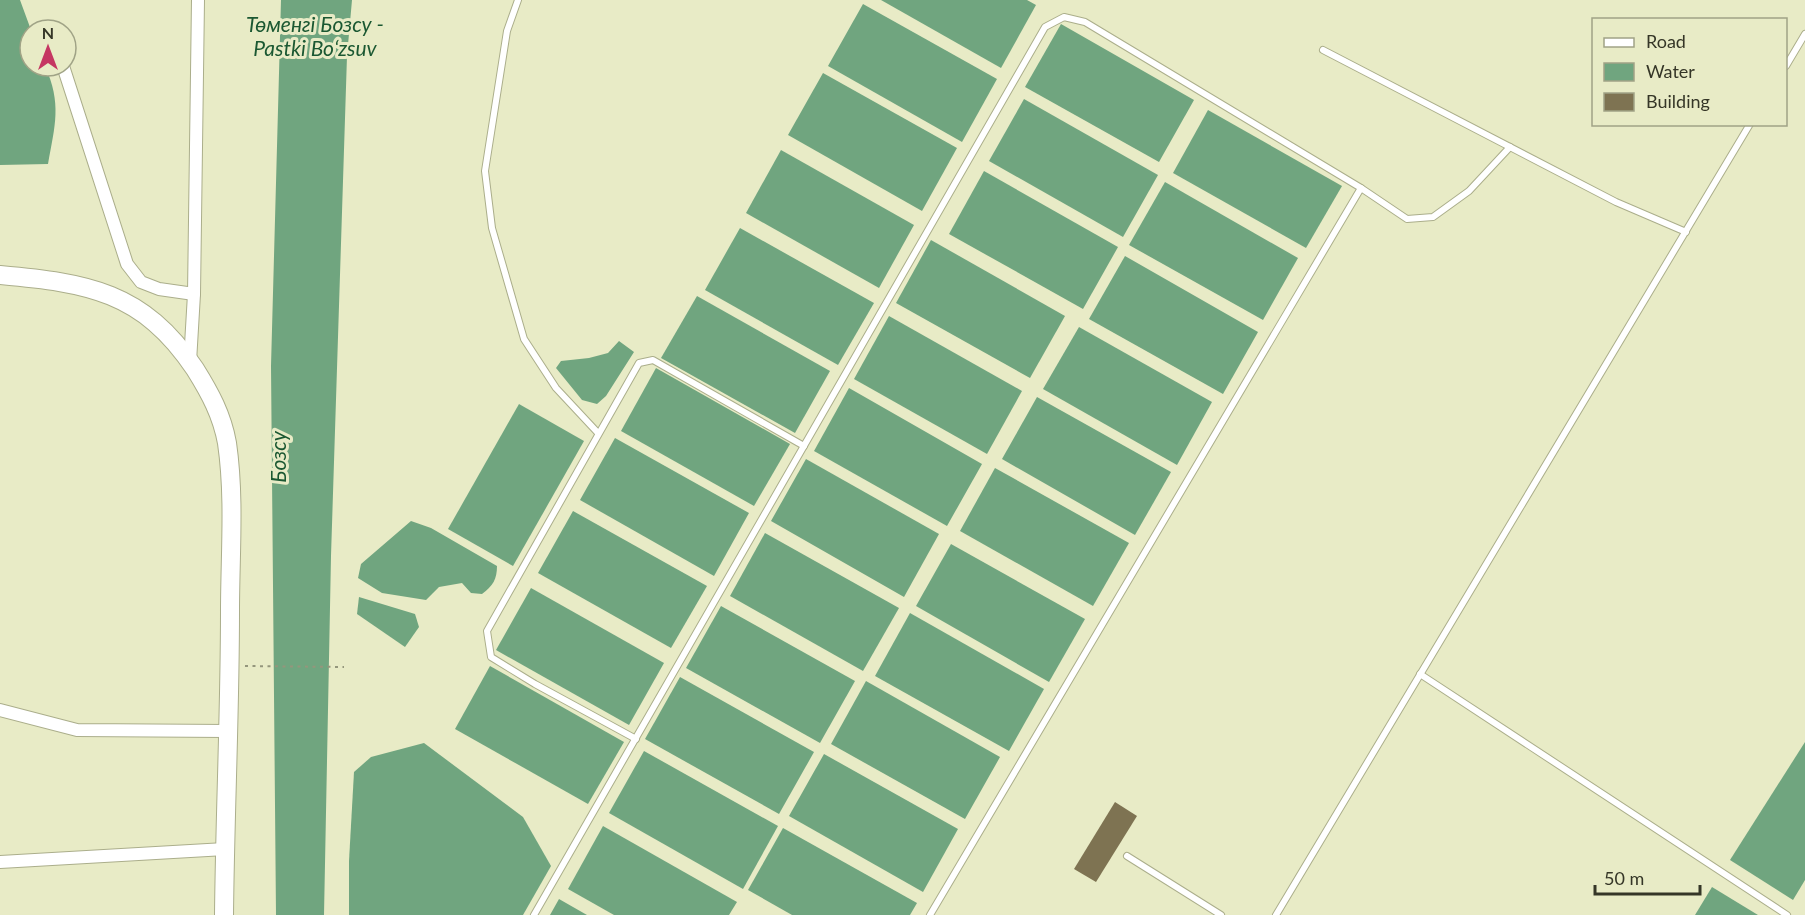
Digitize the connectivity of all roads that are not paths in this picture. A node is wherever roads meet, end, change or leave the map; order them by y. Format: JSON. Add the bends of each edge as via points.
{"nodes":[{"id":1,"x":198,"y":0,"type":"edge"},
{"id":2,"x":518,"y":0,"type":"edge"},
{"id":3,"x":1804,"y":38,"type":"edge"},
{"id":4,"x":1323,"y":50,"type":"dead end"},
{"id":5,"x":1787,"y":63,"type":"edge"},
{"id":6,"x":67,"y":78,"type":"edge"},
{"id":7,"x":1749,"y":126,"type":"edge"},
{"id":8,"x":1510,"y":147,"type":"junction"},
{"id":9,"x":1361,"y":188,"type":"junction"},
{"id":10,"x":1686,"y":232,"type":"junction"},
{"id":11,"x":0,"y":276,"type":"edge"},
{"id":12,"x":194,"y":294,"type":"junction"},
{"id":13,"x":190,"y":362,"type":"junction"},
{"id":14,"x":598,"y":433,"type":"junction"},
{"id":15,"x":804,"y":446,"type":"junction"},
{"id":16,"x":1420,"y":674,"type":"junction"},
{"id":17,"x":0,"y":710,"type":"edge"},
{"id":18,"x":228,"y":731,"type":"junction"},
{"id":19,"x":636,"y":739,"type":"junction"},
{"id":20,"x":225,"y":849,"type":"junction"},
{"id":21,"x":1127,"y":856,"type":"dead end"},
{"id":22,"x":0,"y":862,"type":"edge"},
{"id":23,"x":224,"y":915,"type":"edge"},
{"id":24,"x":534,"y":915,"type":"edge"},
{"id":25,"x":930,"y":915,"type":"edge"},
{"id":26,"x":1221,"y":915,"type":"edge"},
{"id":27,"x":1276,"y":915,"type":"edge"},
{"id":28,"x":1787,"y":915,"type":"edge"}],
"edges":[{"from":1,"to":12,"type":"street"},
{"from":2,"to":14,"type":"lane","via":[[507,31],[485,171],[492,228],[524,339],[556,388]]},
{"from":3,"to":5,"type":"lane"},
{"from":4,"to":8,"type":"lane"},
{"from":6,"to":12,"type":"street","via":[[127,264],[141,282]]},
{"from":7,"to":10,"type":"lane"},
{"from":8,"to":9,"type":"lane","via":[[1469,191],[1433,217],[1407,219]]},
{"from":8,"to":10,"type":"lane","via":[[1616,202]]},
{"from":9,"to":15,"type":"lane","via":[[1084,22],[1064,17],[1045,27]]},
{"from":9,"to":25,"type":"lane"},
{"from":10,"to":16,"type":"lane"},
{"from":11,"to":13,"type":"main road","via":[[70,284],[123,300],[153,321]]},
{"from":12,"to":13,"type":"street"},
{"from":13,"to":18,"type":"main road","via":[[212,394],[221,418],[230,468]]},
{"from":14,"to":15,"type":"lane","via":[[639,363],[653,360]]},
{"from":14,"to":19,"type":"lane","via":[[487,631],[487,638],[491,657]]},
{"from":15,"to":19,"type":"lane"},
{"from":16,"to":27,"type":"lane"},
{"from":16,"to":28,"type":"lane"},
{"from":17,"to":18,"type":"street","via":[[77,730]]},
{"from":18,"to":20,"type":"main road"},
{"from":19,"to":24,"type":"lane"},
{"from":20,"to":22,"type":"street"},
{"from":20,"to":23,"type":"main road"},
{"from":21,"to":26,"type":"lane"}]}
